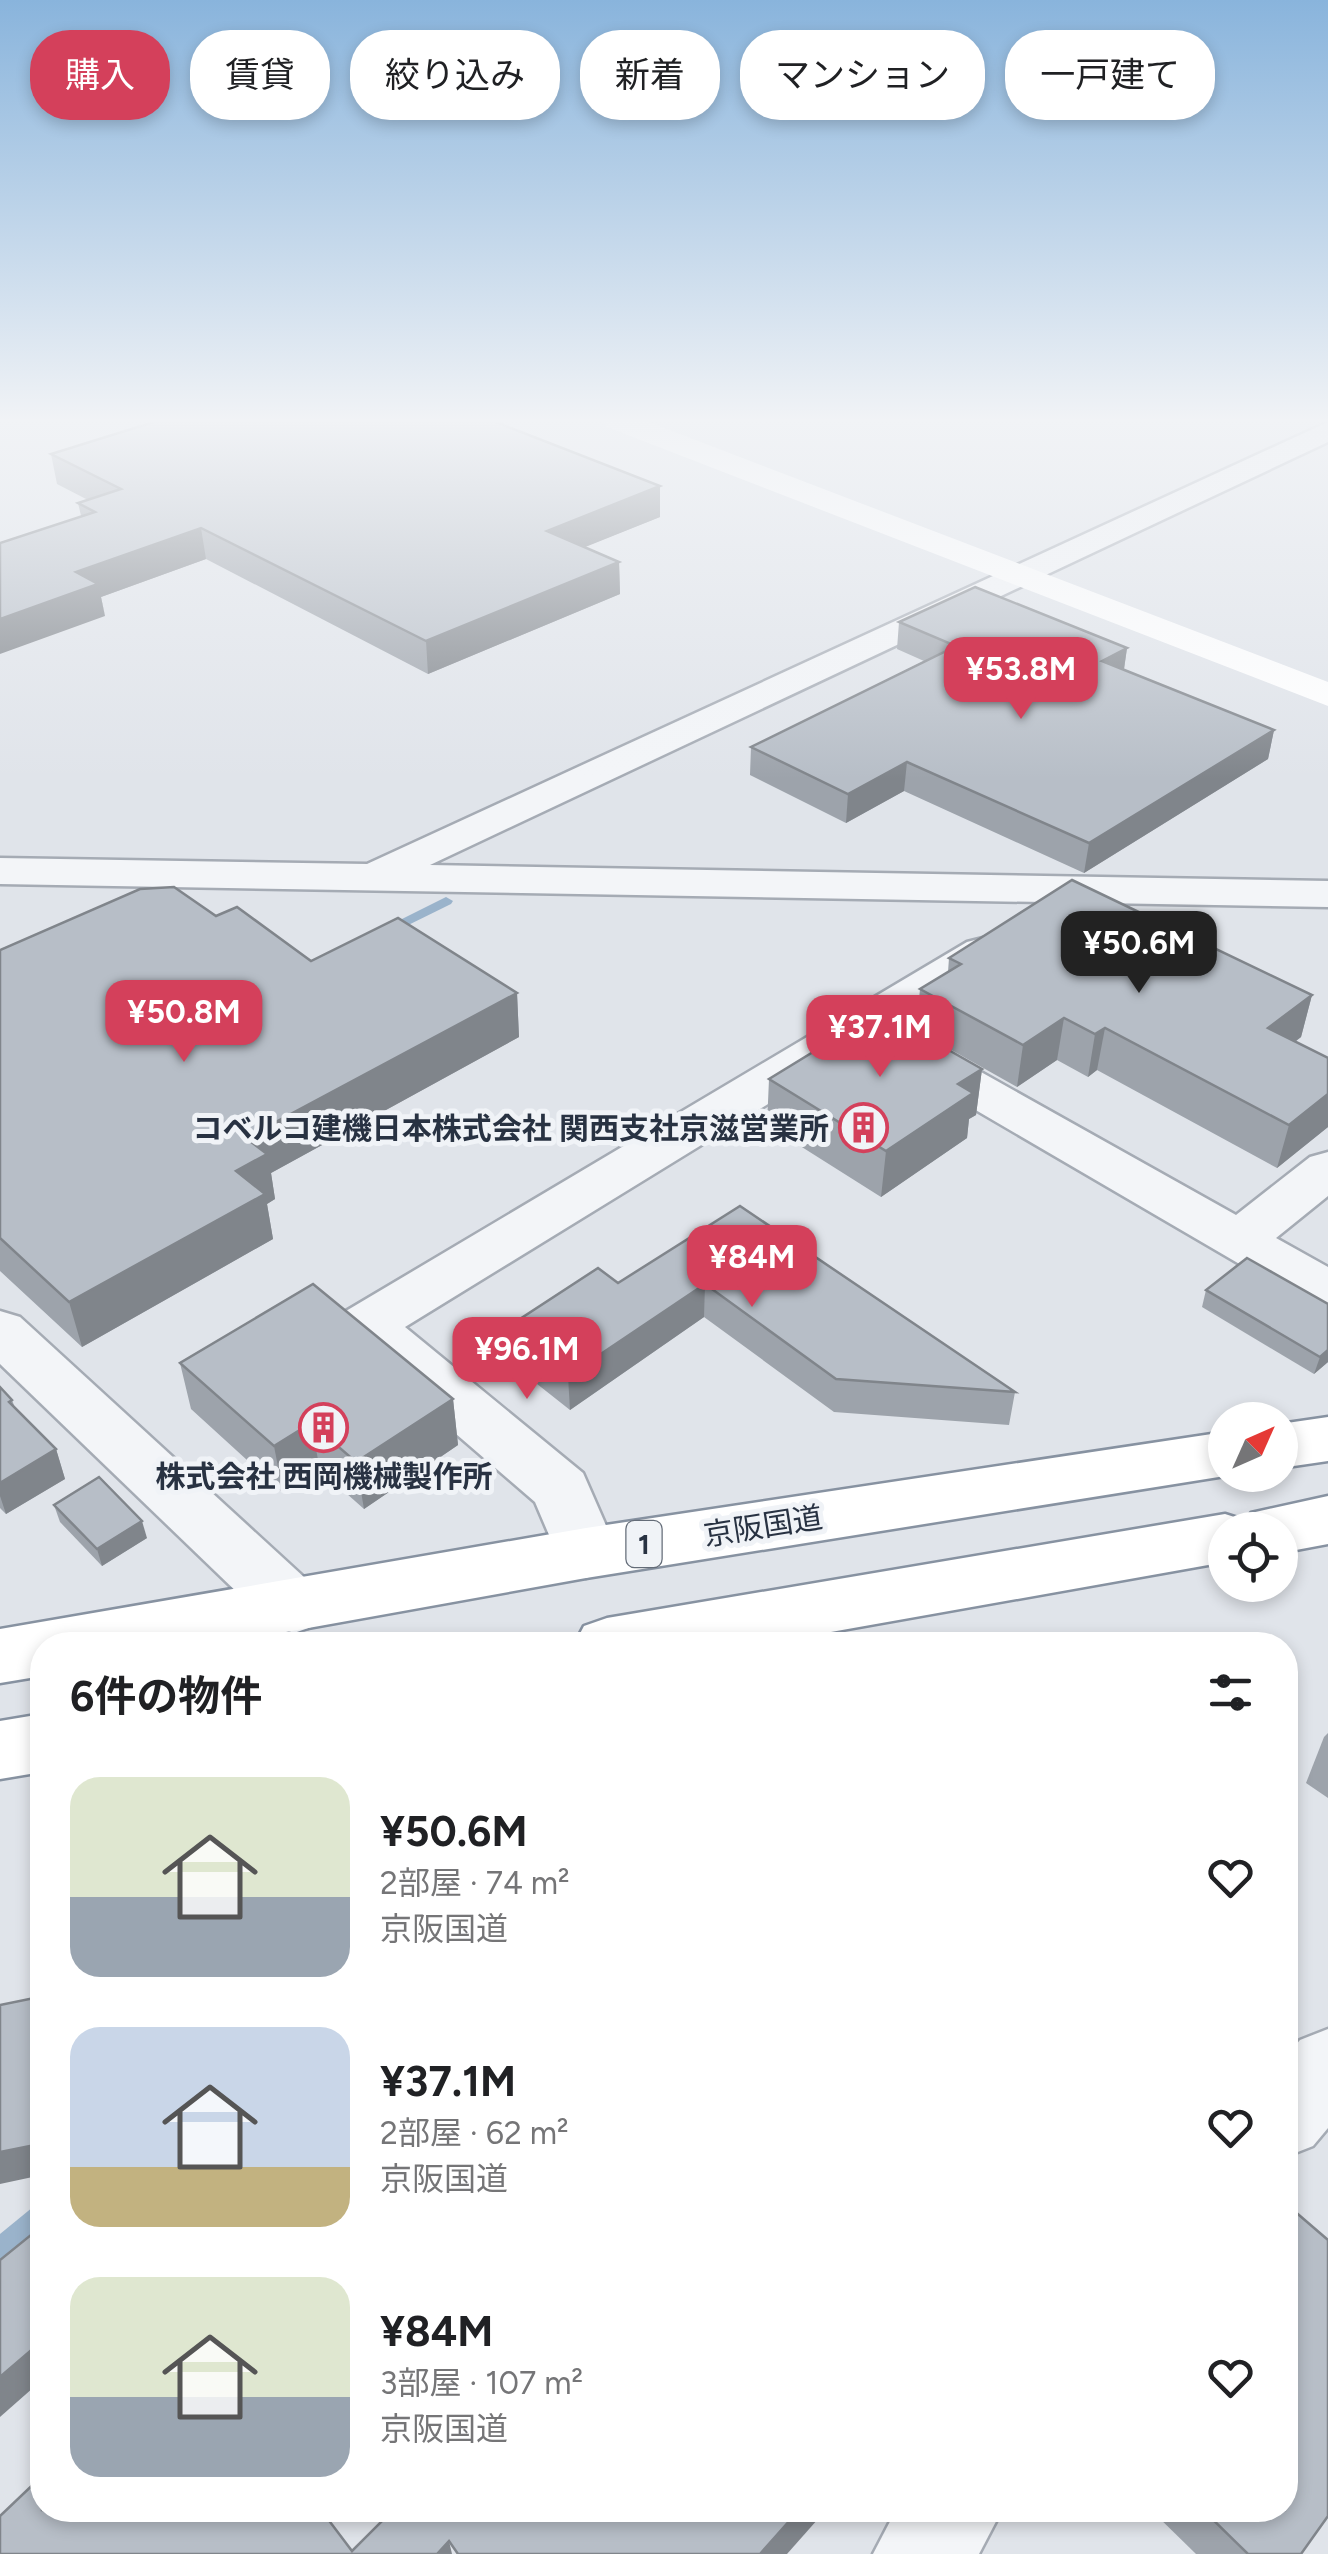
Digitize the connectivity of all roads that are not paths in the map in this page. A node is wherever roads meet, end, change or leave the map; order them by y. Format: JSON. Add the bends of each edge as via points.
{"nodes":[{"id":1,"x":926,"y":540,"type":"edge"},
{"id":2,"x":1088,"y":540,"type":"edge"},
{"id":3,"x":1014,"y":574,"type":"junction"},
{"id":4,"x":1328,"y":695,"type":"edge"},
{"id":5,"x":0,"y":871,"type":"edge"},
{"id":6,"x":370,"y":877,"type":"junction"},
{"id":7,"x":1328,"y":894,"type":"edge"},
{"id":8,"x":1024,"y":927,"type":"edge"},
{"id":9,"x":862,"y":1024,"type":"junction"},
{"id":10,"x":1328,"y":1169,"type":"edge"},
{"id":11,"x":1240,"y":1239,"type":"junction"},
{"id":12,"x":1328,"y":1291,"type":"edge"},
{"id":13,"x":0,"y":1331,"type":"edge"},
{"id":14,"x":1328,"y":1438,"type":"edge"},
{"id":15,"x":1298,"y":1443,"type":"edge"},
{"id":16,"x":1208,"y":1457,"type":"edge"},
{"id":17,"x":1328,"y":1520,"type":"edge"},
{"id":18,"x":1298,"y":1525,"type":"edge"},
{"id":19,"x":1208,"y":1541,"type":"edge"},
{"id":20,"x":586,"y":1553,"type":"junction"},
{"id":21,"x":294,"y":1607,"type":"junction"},
{"id":22,"x":143,"y":1632,"type":"edge"},
{"id":23,"x":682,"y":1632,"type":"edge"},
{"id":24,"x":30,"y":1651,"type":"edge"},
{"id":25,"x":0,"y":1656,"type":"edge"},
{"id":26,"x":30,"y":1744,"type":"edge"},
{"id":27,"x":0,"y":1750,"type":"edge"},
{"id":28,"x":1328,"y":2067,"type":"edge"},
{"id":29,"x":1298,"y":2103,"type":"edge"},
{"id":30,"x":946,"y":2522,"type":"edge"},
{"id":31,"x":919,"y":2554,"type":"edge"}],
"edges":[{"from":1,"to":3,"type":"main road"},
{"from":2,"to":3,"type":"street"},
{"from":3,"to":4,"type":"main road"},
{"from":3,"to":6,"type":"street"},
{"from":5,"to":6,"type":"street"},
{"from":6,"to":7,"type":"street"},
{"from":8,"to":9,"type":"street"},
{"from":9,"to":11,"type":"street"},
{"from":9,"to":20,"type":"street","via":[[366,1325],[561,1490]]},
{"from":10,"to":11,"type":"street"},
{"from":11,"to":12,"type":"street"},
{"from":13,"to":21,"type":"street"},
{"from":14,"to":15,"type":"main road"},
{"from":16,"to":20,"type":"main road","name":"京阪国道","number":"1"},
{"from":17,"to":18,"type":"main road"},
{"from":19,"to":23,"type":"main road"},
{"from":20,"to":21,"type":"main road","name":"京阪国道","number":"1"},
{"from":21,"to":22,"type":"main road","name":"京阪国道","number":"1"},
{"from":24,"to":25,"type":"main road"},
{"from":26,"to":27,"type":"main road"},
{"from":28,"to":29,"type":"street"},
{"from":30,"to":31,"type":"street"}]}
